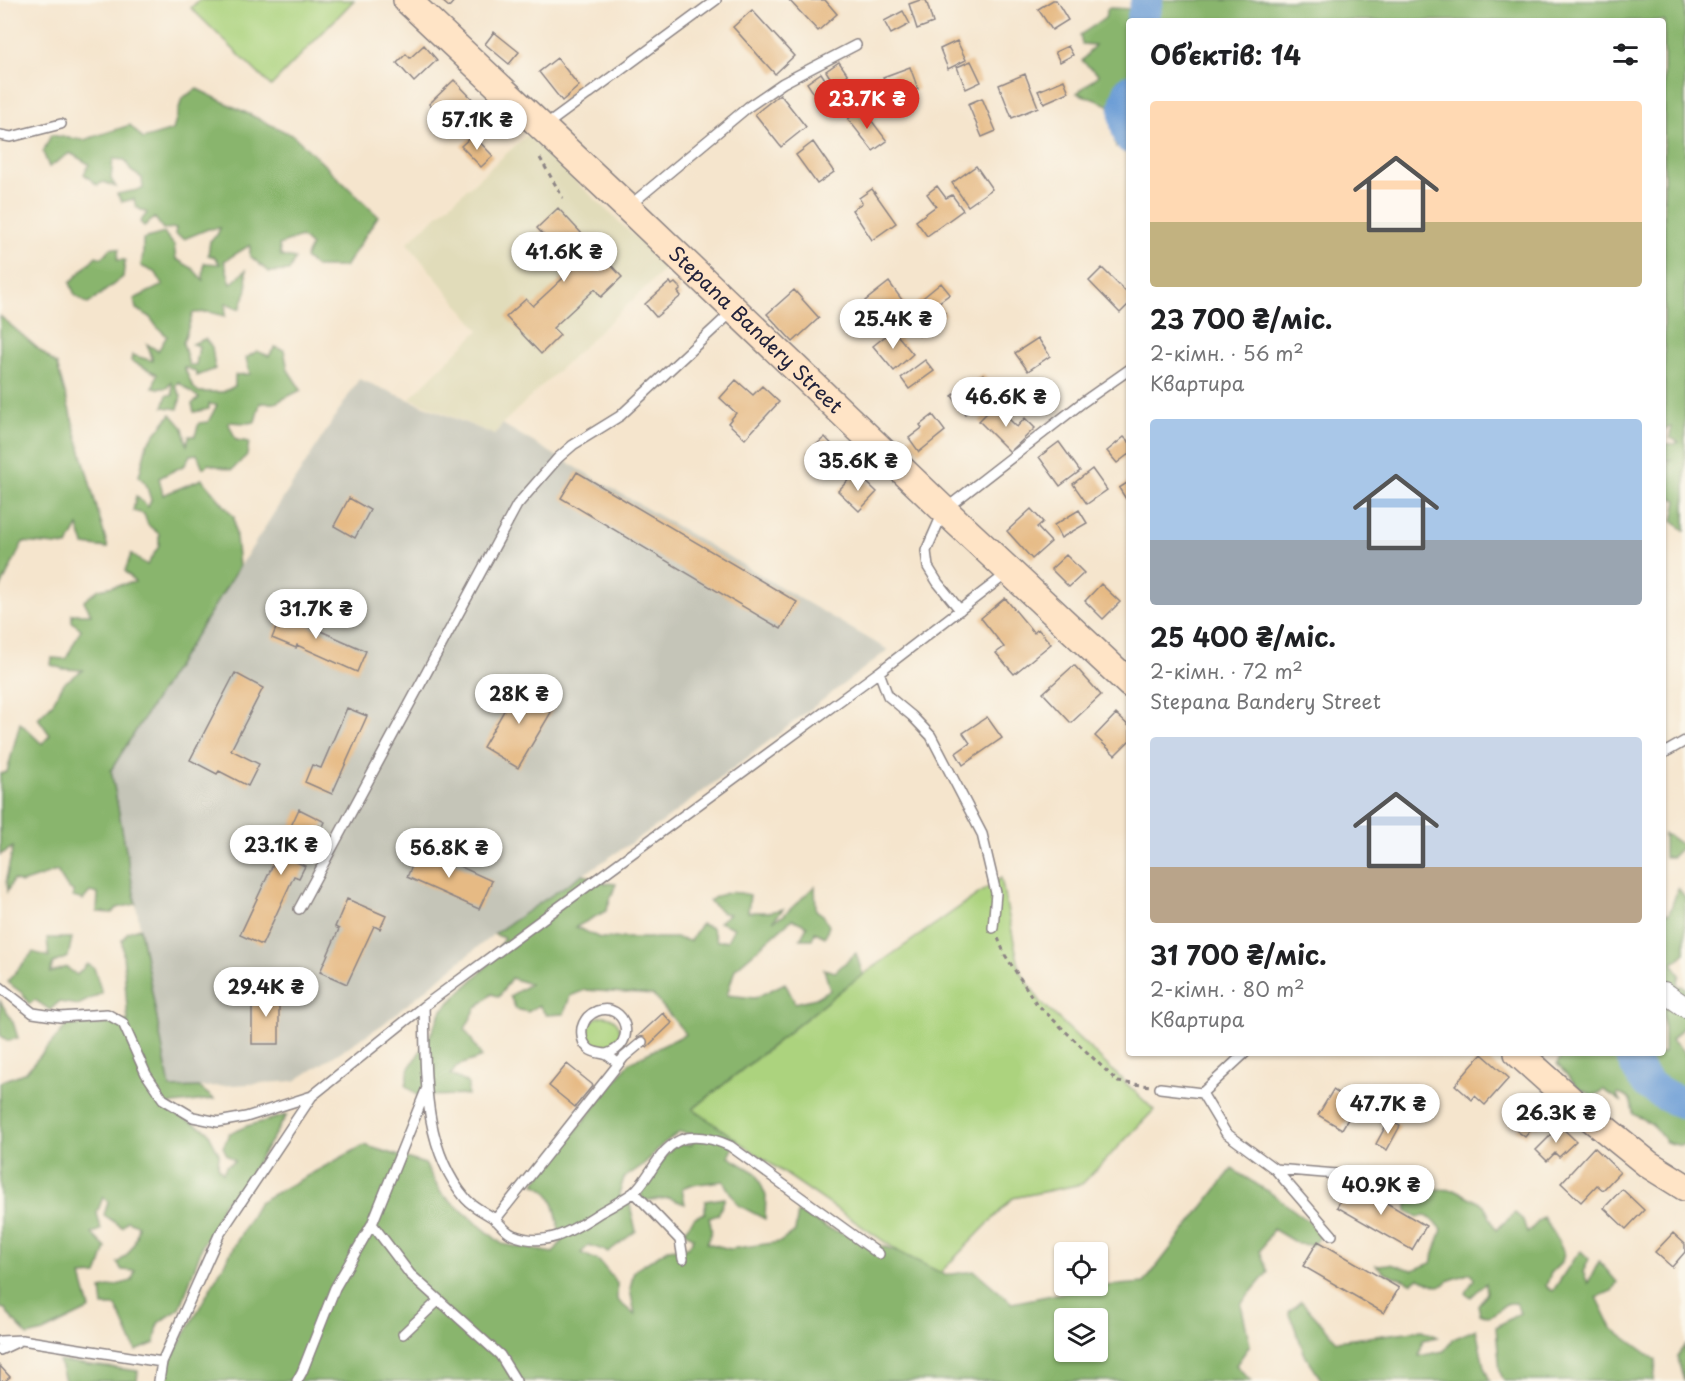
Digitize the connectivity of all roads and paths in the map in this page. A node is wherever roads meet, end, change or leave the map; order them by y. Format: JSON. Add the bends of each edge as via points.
{"nodes":[{"id":1,"x":407,"y":0,"type":"edge"},
{"id":2,"x":716,"y":0,"type":"edge"},
{"id":3,"x":856,"y":45,"type":"dead end"},
{"id":4,"x":61,"y":124,"type":"dead end"},
{"id":5,"x":543,"y":127,"type":"junction"},
{"id":6,"x":0,"y":135,"type":"edge"},
{"id":7,"x":539,"y":156,"type":"dead end"},
{"id":8,"x":563,"y":198,"type":"dead end"},
{"id":9,"x":627,"y":207,"type":"junction"},
{"id":10,"x":735,"y":309,"type":"junction"},
{"id":11,"x":1126,"y":372,"type":"edge"},
{"id":12,"x":944,"y":510,"type":"junction"},
{"id":13,"x":1010,"y":572,"type":"junction"},
{"id":14,"x":960,"y":610,"type":"junction"},
{"id":15,"x":879,"y":672,"type":"junction"},
{"id":16,"x":1126,"y":680,"type":"edge"},
{"id":17,"x":1685,"y":741,"type":"edge"},
{"id":18,"x":1666,"y":752,"type":"edge"},
{"id":19,"x":299,"y":909,"type":"dead end"},
{"id":20,"x":993,"y":928,"type":"joint"},
{"id":21,"x":0,"y":987,"type":"edge"},
{"id":22,"x":1666,"y":993,"type":"edge"},
{"id":23,"x":424,"y":1006,"type":"junction"},
{"id":24,"x":1685,"y":1007,"type":"edge"},
{"id":25,"x":642,"y":1042,"type":"dead end"},
{"id":26,"x":606,"y":1054,"type":"junction"},
{"id":27,"x":1242,"y":1056,"type":"edge"},
{"id":28,"x":1521,"y":1056,"type":"edge"},
{"id":29,"x":618,"y":1064,"type":"junction"},
{"id":30,"x":1160,"y":1088,"type":"joint"},
{"id":31,"x":426,"y":1090,"type":"junction"},
{"id":32,"x":1202,"y":1094,"type":"junction"},
{"id":33,"x":312,"y":1096,"type":"junction"},
{"id":34,"x":1275,"y":1169,"type":"junction"},
{"id":35,"x":1349,"y":1175,"type":"dead end"},
{"id":36,"x":1685,"y":1187,"type":"edge"},
{"id":37,"x":634,"y":1192,"type":"junction"},
{"id":38,"x":495,"y":1220,"type":"junction"},
{"id":39,"x":372,"y":1224,"type":"junction"},
{"id":40,"x":1332,"y":1234,"type":"dead end"},
{"id":41,"x":879,"y":1254,"type":"dead end"},
{"id":42,"x":683,"y":1259,"type":"dead end"},
{"id":43,"x":439,"y":1300,"type":"junction"},
{"id":44,"x":404,"y":1334,"type":"dead end"},
{"id":45,"x":22,"y":1340,"type":"junction"},
{"id":46,"x":0,"y":1341,"type":"edge"},
{"id":47,"x":0,"y":1350,"type":"edge"},
{"id":48,"x":162,"y":1362,"type":"junction"},
{"id":49,"x":304,"y":1377,"type":"edge"},
{"id":50,"x":159,"y":1381,"type":"edge"},
{"id":51,"x":297,"y":1381,"type":"edge"},
{"id":52,"x":516,"y":1381,"type":"edge"}],
"edges":[{"from":1,"to":5,"type":"main road","name":"Stepana Bandery Street"},
{"from":2,"to":5,"type":"lane"},
{"from":3,"to":9,"type":"lane","via":[[783,83],[748,107]]},
{"from":4,"to":6,"type":"lane","via":[[11,137]]},
{"from":5,"to":9,"type":"main road","name":"Stepana Bandery Street"},
{"from":7,"to":8,"type":"path"},
{"from":9,"to":10,"type":"main road","name":"Stepana Bandery Street"},
{"from":10,"to":12,"type":"main road","name":"Stepana Bandery Street"},
{"from":10,"to":19,"type":"lane","via":[[620,416],[558,458],[517,505]]},
{"from":11,"to":12,"type":"lane"},
{"from":12,"to":13,"type":"main road","name":"Stepana Bandery Street"},
{"from":12,"to":14,"type":"lane","via":[[926,551],[928,567]]},
{"from":13,"to":14,"type":"lane"},
{"from":13,"to":16,"type":"main road","name":"Stepana Bandery Street"},
{"from":14,"to":15,"type":"lane"},
{"from":15,"to":20,"type":"lane","via":[[888,696],[931,736],[982,834],[996,893]]},
{"from":15,"to":23,"type":"lane"},
{"from":17,"to":18,"type":"lane"},
{"from":20,"to":30,"type":"path","via":[[1005,955],[1036,1003],[1118,1082]]},
{"from":21,"to":33,"type":"lane","via":[[33,1012],[60,1017],[107,1014],[123,1023],[146,1074],[163,1099],[193,1117],[227,1121]]},
{"from":22,"to":24,"type":"street"},
{"from":23,"to":31,"type":"lane"},
{"from":23,"to":33,"type":"lane"},
{"from":25,"to":29,"type":"lane"},
{"from":26,"to":26,"type":"lane","via":[[590,1049],[582,1034],[587,1018],[602,1010],[618,1014],[626,1030],[621,1046]]},
{"from":26,"to":29,"type":"lane"},
{"from":27,"to":32,"type":"lane"},
{"from":28,"to":36,"type":"main road","via":[[1648,1164]]},
{"from":29,"to":38,"type":"lane"},
{"from":30,"to":32,"type":"lane"},
{"from":31,"to":38,"type":"lane","via":[[434,1137],[446,1169],[467,1200]]},
{"from":31,"to":39,"type":"lane"},
{"from":32,"to":34,"type":"lane","via":[[1226,1133]]},
{"from":33,"to":48,"type":"lane","via":[[219,1235]]},
{"from":34,"to":35,"type":"lane"},
{"from":34,"to":40,"type":"lane"},
{"from":37,"to":38,"type":"lane","via":[[566,1233],[544,1239],[530,1240],[510,1234]]},
{"from":37,"to":41,"type":"lane","via":[[668,1148],[686,1138],[711,1138],[730,1146]]},
{"from":37,"to":42,"type":"lane","via":[[681,1240]]},
{"from":39,"to":43,"type":"lane","via":[[410,1274]]},
{"from":39,"to":49,"type":"lane","via":[[335,1288]]},
{"from":43,"to":44,"type":"lane"},
{"from":43,"to":52,"type":"lane","via":[[500,1355]]},
{"from":45,"to":46,"type":"lane"},
{"from":45,"to":47,"type":"lane"},
{"from":45,"to":48,"type":"lane"},
{"from":48,"to":50,"type":"lane"},
{"from":49,"to":51,"type":"lane"}]}
